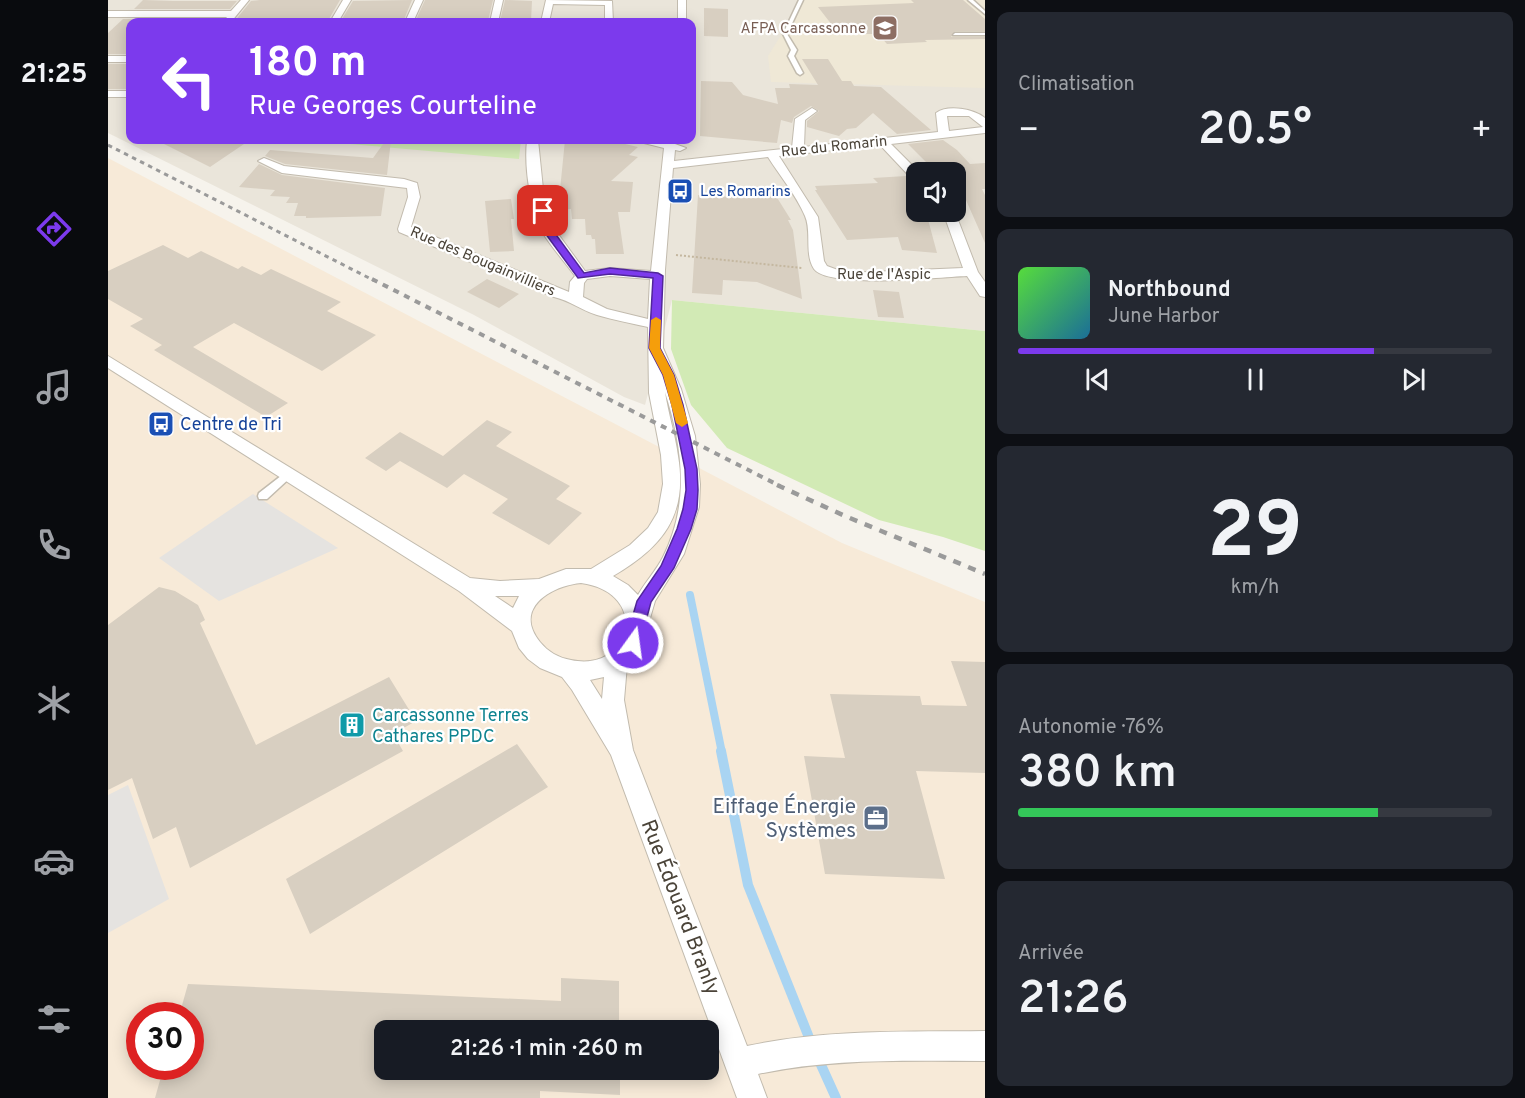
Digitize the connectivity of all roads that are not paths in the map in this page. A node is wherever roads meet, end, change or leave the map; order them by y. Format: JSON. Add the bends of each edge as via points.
{"nodes":[{"id":1,"x":245,"y":0,"type":"edge"},
{"id":2,"x":347,"y":0,"type":"edge"},
{"id":3,"x":419,"y":0,"type":"edge"},
{"id":4,"x":499,"y":0,"type":"edge"},
{"id":5,"x":550,"y":0,"type":"edge"},
{"id":6,"x":682,"y":0,"type":"edge"},
{"id":7,"x":801,"y":0,"type":"edge"},
{"id":8,"x":970,"y":0,"type":"edge"},
{"id":9,"x":985,"y":13,"type":"edge"},
{"id":10,"x":108,"y":14,"type":"edge"},
{"id":11,"x":233,"y":14,"type":"junction"},
{"id":12,"x":230,"y":18,"type":"edge"},
{"id":13,"x":336,"y":18,"type":"edge"},
{"id":14,"x":411,"y":18,"type":"edge"},
{"id":15,"x":495,"y":18,"type":"edge"},
{"id":16,"x":546,"y":18,"type":"edge"},
{"id":17,"x":609,"y":18,"type":"edge"},
{"id":18,"x":682,"y":18,"type":"edge"},
{"id":19,"x":955,"y":34,"type":"dead end"},
{"id":20,"x":985,"y":34,"type":"edge"},
{"id":21,"x":108,"y":59,"type":"edge"},
{"id":22,"x":120,"y":59,"type":"junction"},
{"id":23,"x":126,"y":59,"type":"edge"},
{"id":24,"x":108,"y":71,"type":"edge"},
{"id":25,"x":800,"y":73,"type":"dead end"},
{"id":26,"x":108,"y":94,"type":"edge"},
{"id":27,"x":126,"y":94,"type":"edge"},
{"id":28,"x":812,"y":111,"type":"dead end"},
{"id":29,"x":985,"y":124,"type":"edge"},
{"id":30,"x":985,"y":130,"type":"edge"},
{"id":31,"x":944,"y":134,"type":"junction"},
{"id":32,"x":882,"y":141,"type":"junction"},
{"id":33,"x":532,"y":144,"type":"edge"},
{"id":34,"x":670,"y":144,"type":"edge"},
{"id":35,"x":677,"y":144,"type":"edge"},
{"id":36,"x":798,"y":149,"type":"junction"},
{"id":37,"x":771,"y":153,"type":"junction"},
{"id":38,"x":724,"y":158,"type":"junction"},
{"id":39,"x":264,"y":161,"type":"dead end"},
{"id":40,"x":667,"y":165,"type":"junction"},
{"id":41,"x":906,"y":166,"type":"edge"},
{"id":42,"x":952,"y":222,"type":"edge"},
{"id":43,"x":970,"y":272,"type":"junction"},
{"id":44,"x":582,"y":276,"type":"junction"},
{"id":45,"x":658,"y":276,"type":"junction"},
{"id":46,"x":985,"y":293,"type":"edge"},
{"id":47,"x":576,"y":298,"type":"junction"},
{"id":48,"x":656,"y":325,"type":"junction"},
{"id":49,"x":655,"y":348,"type":"junction"},
{"id":50,"x":108,"y":361,"type":"edge"},
{"id":51,"x":289,"y":474,"type":"junction"},
{"id":52,"x":264,"y":495,"type":"dead end"},
{"id":53,"x":594,"y":577,"type":"junction"},
{"id":54,"x":466,"y":585,"type":"junction"},
{"id":55,"x":539,"y":587,"type":"junction"},
{"id":56,"x":638,"y":623,"type":"junction"},
{"id":57,"x":520,"y":626,"type":"junction"},
{"id":58,"x":617,"y":660,"type":"junction"},
{"id":59,"x":569,"y":670,"type":"junction"},
{"id":60,"x":621,"y":750,"type":"junction"},
{"id":61,"x":985,"y":1046,"type":"edge"},
{"id":62,"x":739,"y":1063,"type":"junction"},
{"id":63,"x":752,"y":1098,"type":"edge"}],
"edges":[{"from":1,"to":11,"type":"street"},
{"from":2,"to":13,"type":"street"},
{"from":3,"to":14,"type":"street"},
{"from":4,"to":15,"type":"street"},
{"from":5,"to":16,"type":"street"},
{"from":5,"to":17,"type":"street","via":[[609,3]]},
{"from":6,"to":18,"type":"street"},
{"from":7,"to":25,"type":"lane","via":[[785,34]]},
{"from":8,"to":9,"type":"lane"},
{"from":10,"to":11,"type":"street"},
{"from":11,"to":12,"type":"street"},
{"from":19,"to":20,"type":"lane"},
{"from":21,"to":22,"type":"street"},
{"from":22,"to":23,"type":"street"},
{"from":22,"to":24,"type":"street"},
{"from":26,"to":27,"type":"street"},
{"from":28,"to":36,"type":"street","via":[[800,119]]},
{"from":29,"to":31,"type":"street","via":[[972,113],[941,113]]},
{"from":30,"to":31,"type":"street","name":"Rue du Romarin"},
{"from":31,"to":32,"type":"street","name":"Rue du Romarin"},
{"from":32,"to":36,"type":"street","name":"Rue du Romarin"},
{"from":32,"to":41,"type":"street"},
{"from":33,"to":44,"type":"street","via":[[537,189],[549,233]]},
{"from":34,"to":40,"type":"street"},
{"from":35,"to":38,"type":"street","name":"Rue du Romarin"},
{"from":36,"to":37,"type":"street","name":"Rue du Romarin"},
{"from":37,"to":38,"type":"street","name":"Rue du Romarin"},
{"from":37,"to":43,"type":"street","name":"Rue de l'Aspic","via":[[812,218],[821,269],[846,277]]},
{"from":38,"to":40,"type":"street","name":"Rue du Romarin"},
{"from":39,"to":47,"type":"street","name":"Rue des Bougainvilliers","via":[[282,169],[412,186],[414,197],[404,229]]},
{"from":40,"to":45,"type":"street"},
{"from":42,"to":43,"type":"street"},
{"from":43,"to":46,"type":"street"},
{"from":44,"to":45,"type":"street","via":[[610,271]]},
{"from":44,"to":47,"type":"street","via":[[577,282]]},
{"from":45,"to":48,"type":"street"},
{"from":47,"to":48,"type":"street","via":[[602,312]]},
{"from":48,"to":49,"type":"street"},
{"from":49,"to":53,"type":"street","via":[[658,397],[673,480],[667,512],[642,545]]},
{"from":49,"to":56,"type":"street","via":[[669,375],[677,405],[692,490],[684,529],[667,568],[645,601]]},
{"from":50,"to":51,"type":"street"},
{"from":51,"to":52,"type":"lane"},
{"from":51,"to":54,"type":"street"},
{"from":53,"to":55,"type":"street","via":[[555,578]]},
{"from":53,"to":56,"type":"street","via":[[616,586],[632,603]]},
{"from":54,"to":55,"type":"street","via":[[500,589]]},
{"from":54,"to":57,"type":"street"},
{"from":55,"to":57,"type":"street","via":[[524,604]]},
{"from":56,"to":58,"type":"street","via":[[633,643]]},
{"from":57,"to":59,"type":"street","via":[[528,645],[545,661]]},
{"from":58,"to":59,"type":"street","via":[[595,669]]},
{"from":58,"to":60,"type":"street","name":"Rue Édouard Branly","via":[[614,700]]},
{"from":59,"to":60,"type":"street","name":"Rue Édouard Branly"},
{"from":60,"to":62,"type":"street","name":"Rue Édouard Branly"},
{"from":61,"to":62,"type":"street","via":[[849,1047],[785,1053]]},
{"from":62,"to":63,"type":"street","name":"Rue Édouard Branly"}]}
